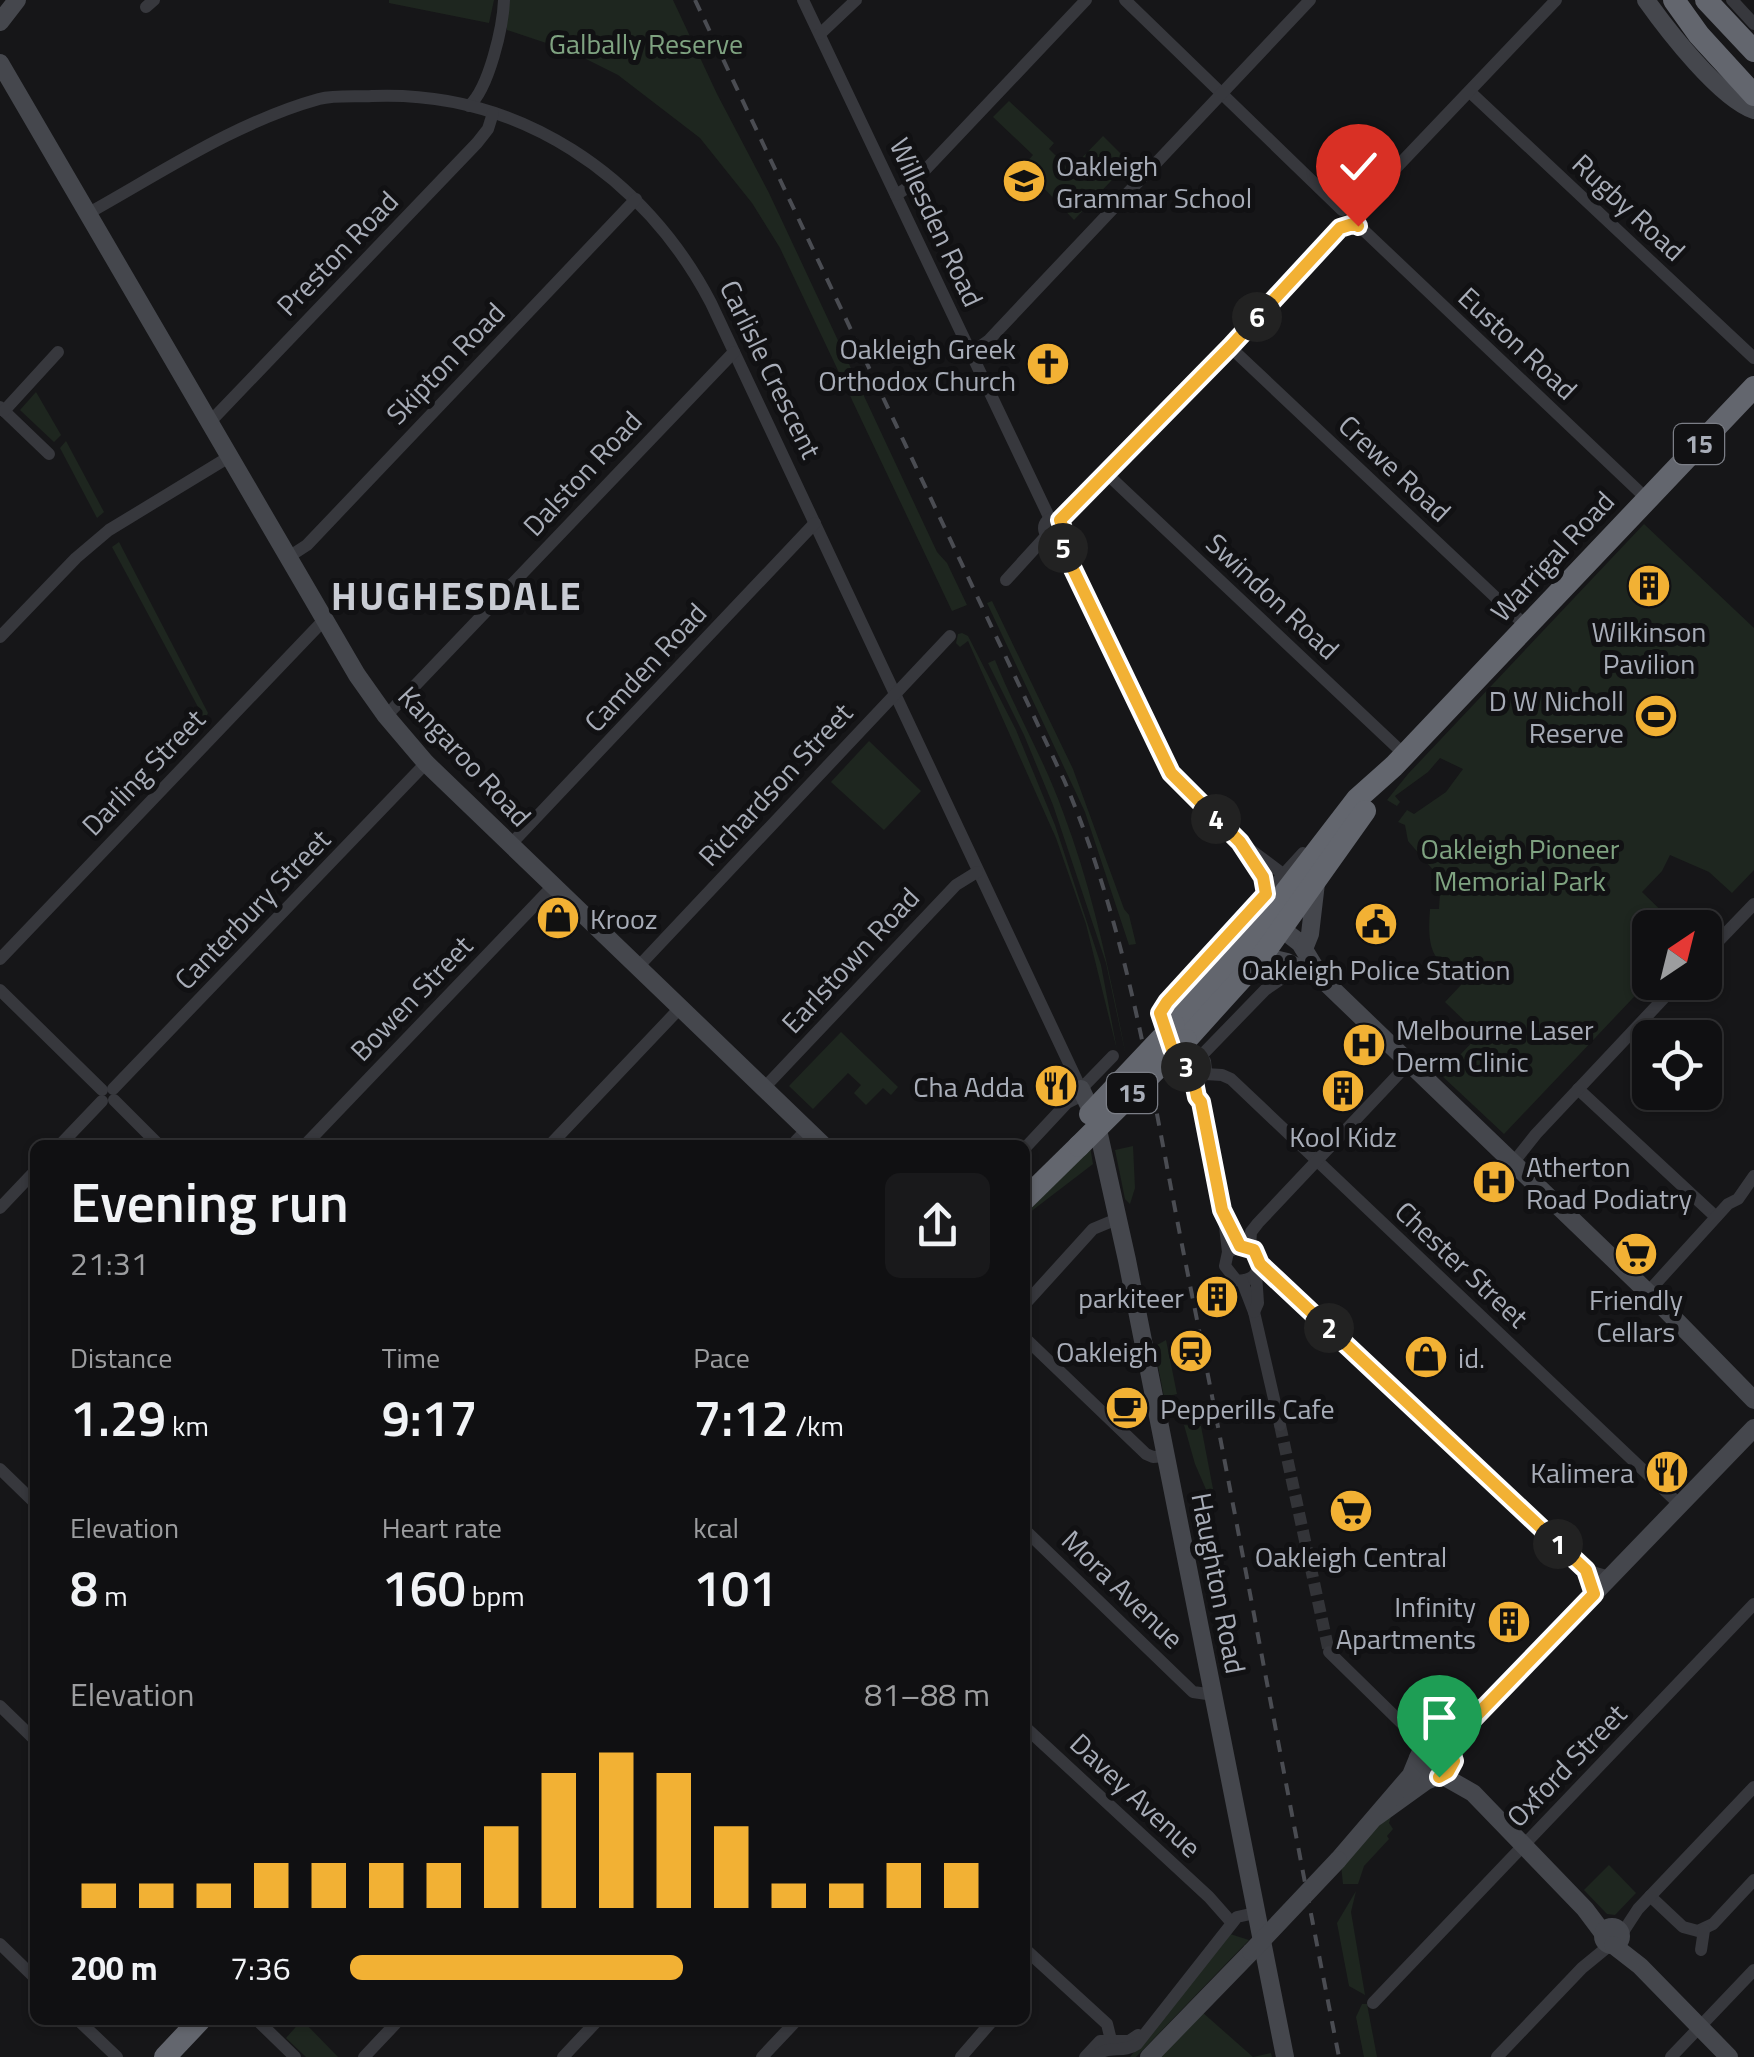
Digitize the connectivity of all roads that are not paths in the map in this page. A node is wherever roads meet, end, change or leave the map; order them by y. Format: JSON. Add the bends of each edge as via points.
{"nodes":[{"id":1,"x":504,"y":0,"type":"edge"},
{"id":2,"x":803,"y":0,"type":"edge"},
{"id":3,"x":856,"y":0,"type":"edge"},
{"id":4,"x":1086,"y":0,"type":"edge"},
{"id":5,"x":1125,"y":0,"type":"edge"},
{"id":6,"x":1310,"y":0,"type":"edge"},
{"id":7,"x":1556,"y":0,"type":"edge"},
{"id":8,"x":1646,"y":0,"type":"edge"},
{"id":9,"x":1674,"y":0,"type":"edge"},
{"id":10,"x":1706,"y":0,"type":"edge"},
{"id":11,"x":1732,"y":0,"type":"edge"},
{"id":12,"x":1754,"y":24,"type":"edge"},
{"id":13,"x":820,"y":34,"type":"junction"},
{"id":14,"x":1754,"y":51,"type":"edge"},
{"id":15,"x":1,"y":69,"type":"edge"},
{"id":16,"x":1470,"y":92,"type":"junction"},
{"id":17,"x":1220,"y":94,"type":"junction"},
{"id":18,"x":1754,"y":96,"type":"edge"},
{"id":19,"x":469,"y":106,"type":"junction"},
{"id":20,"x":1754,"y":110,"type":"edge"},
{"id":21,"x":493,"y":113,"type":"junction"},
{"id":22,"x":896,"y":195,"type":"junction"},
{"id":23,"x":636,"y":198,"type":"junction"},
{"id":24,"x":87,"y":214,"type":"junction"},
{"id":25,"x":1349,"y":217,"type":"junction"},
{"id":26,"x":1230,"y":347,"type":"junction"},
{"id":27,"x":58,"y":352,"type":"dead end"},
{"id":28,"x":734,"y":352,"type":"junction"},
{"id":29,"x":971,"y":353,"type":"junction"},
{"id":30,"x":1754,"y":358,"type":"edge"},
{"id":31,"x":1753,"y":389,"type":"edge"},
{"id":32,"x":2,"y":408,"type":"edge"},
{"id":33,"x":209,"y":424,"type":"junction"},
{"id":34,"x":49,"y":454,"type":"dead end"},
{"id":35,"x":228,"y":457,"type":"junction"},
{"id":36,"x":1107,"y":474,"type":"junction"},
{"id":37,"x":1647,"y":499,"type":"junction"},
{"id":38,"x":1056,"y":520,"type":"junction"},
{"id":39,"x":815,"y":523,"type":"junction"},
{"id":40,"x":1052,"y":537,"type":"junction"},
{"id":41,"x":287,"y":558,"type":"junction"},
{"id":42,"x":1006,"y":580,"type":"dead end"},
{"id":43,"x":324,"y":620,"type":"junction"},
{"id":44,"x":1526,"y":626,"type":"junction"},
{"id":45,"x":950,"y":636,"type":"dead end"},
{"id":46,"x":0,"y":637,"type":"edge"},
{"id":47,"x":894,"y":693,"type":"junction"},
{"id":48,"x":386,"y":716,"type":"junction"},
{"id":49,"x":1399,"y":761,"type":"junction"},
{"id":50,"x":426,"y":763,"type":"junction"},
{"id":51,"x":1240,"y":842,"type":"junction"},
{"id":52,"x":1322,"y":842,"type":"junction"},
{"id":53,"x":510,"y":844,"type":"junction"},
{"id":54,"x":977,"y":872,"type":"junction"},
{"id":55,"x":1283,"y":874,"type":"junction"},
{"id":56,"x":1316,"y":882,"type":"junction"},
{"id":57,"x":553,"y":886,"type":"junction"},
{"id":58,"x":1266,"y":894,"type":"junction"},
{"id":59,"x":1754,"y":904,"type":"edge"},
{"id":60,"x":1273,"y":924,"type":"junction"},
{"id":61,"x":1722,"y":937,"type":"edge"},
{"id":62,"x":1304,"y":948,"type":"junction"},
{"id":63,"x":1262,"y":956,"type":"junction"},
{"id":64,"x":0,"y":959,"type":"edge"},
{"id":65,"x":1286,"y":962,"type":"junction"},
{"id":66,"x":638,"y":967,"type":"junction"},
{"id":67,"x":1322,"y":979,"type":"junction"},
{"id":68,"x":0,"y":990,"type":"edge"},
{"id":69,"x":1662,"y":1000,"type":"edge"},
{"id":70,"x":680,"y":1008,"type":"junction"},
{"id":71,"x":1113,"y":1056,"type":"dead end"},
{"id":72,"x":1190,"y":1057,"type":"junction"},
{"id":73,"x":1409,"y":1063,"type":"junction"},
{"id":74,"x":764,"y":1088,"type":"junction"},
{"id":75,"x":1578,"y":1088,"type":"junction"},
{"id":76,"x":1082,"y":1092,"type":"junction"},
{"id":77,"x":108,"y":1095,"type":"junction"},
{"id":78,"x":806,"y":1130,"type":"junction"},
{"id":79,"x":1083,"y":1133,"type":"junction"},
{"id":80,"x":65,"y":1140,"type":"edge"},
{"id":81,"x":154,"y":1140,"type":"edge"},
{"id":82,"x":311,"y":1140,"type":"edge"},
{"id":83,"x":555,"y":1140,"type":"edge"},
{"id":84,"x":797,"y":1140,"type":"edge"},
{"id":85,"x":817,"y":1140,"type":"edge"},
{"id":86,"x":1030,"y":1143,"type":"edge"},
{"id":87,"x":1510,"y":1160,"type":"junction"},
{"id":88,"x":1317,"y":1162,"type":"junction"},
{"id":89,"x":30,"y":1176,"type":"edge"},
{"id":90,"x":1030,"y":1176,"type":"edge"},
{"id":91,"x":1754,"y":1176,"type":"edge"},
{"id":92,"x":1030,"y":1194,"type":"edge"},
{"id":93,"x":0,"y":1208,"type":"edge"},
{"id":94,"x":1716,"y":1217,"type":"junction"},
{"id":95,"x":1117,"y":1219,"type":"junction"},
{"id":96,"x":1239,"y":1249,"type":"junction"},
{"id":97,"x":1258,"y":1269,"type":"junction"},
{"id":98,"x":1242,"y":1280,"type":"junction"},
{"id":99,"x":1648,"y":1292,"type":"junction"},
{"id":100,"x":1030,"y":1298,"type":"edge"},
{"id":101,"x":1254,"y":1312,"type":"junction"},
{"id":102,"x":1030,"y":1343,"type":"edge"},
{"id":103,"x":1754,"y":1400,"type":"edge"},
{"id":104,"x":1280,"y":1424,"type":"tunnel mouth"},
{"id":105,"x":1754,"y":1428,"type":"edge"},
{"id":106,"x":1164,"y":1448,"type":"junction"},
{"id":107,"x":0,"y":1469,"type":"edge"},
{"id":108,"x":30,"y":1498,"type":"edge"},
{"id":109,"x":1679,"y":1504,"type":"junction"},
{"id":110,"x":1030,"y":1535,"type":"edge"},
{"id":111,"x":1586,"y":1570,"type":"junction"},
{"id":112,"x":1610,"y":1576,"type":"junction"},
{"id":113,"x":1594,"y":1594,"type":"junction"},
{"id":114,"x":1754,"y":1604,"type":"edge"},
{"id":115,"x":1329,"y":1652,"type":"tunnel mouth"},
{"id":116,"x":1212,"y":1688,"type":"junction"},
{"id":117,"x":0,"y":1706,"type":"edge"},
{"id":118,"x":1030,"y":1731,"type":"edge"},
{"id":119,"x":30,"y":1735,"type":"edge"},
{"id":120,"x":1421,"y":1752,"type":"junction"},
{"id":121,"x":1445,"y":1765,"type":"junction"},
{"id":122,"x":1754,"y":1787,"type":"edge"},
{"id":123,"x":1376,"y":1817,"type":"junction"},
{"id":124,"x":1523,"y":1846,"type":"junction"},
{"id":125,"x":1754,"y":1880,"type":"edge"},
{"id":126,"x":1650,"y":1896,"type":"junction"},
{"id":127,"x":1242,"y":1918,"type":"junction"},
{"id":128,"x":1704,"y":1930,"type":"junction"},
{"id":129,"x":1612,"y":1936,"type":"junction"},
{"id":130,"x":0,"y":1944,"type":"edge"},
{"id":131,"x":1701,"y":1950,"type":"dead end"},
{"id":132,"x":1030,"y":1954,"type":"edge"},
{"id":133,"x":1754,"y":1970,"type":"edge"},
{"id":134,"x":30,"y":1973,"type":"edge"},
{"id":135,"x":1373,"y":2003,"type":"dead end"},
{"id":136,"x":83,"y":2025,"type":"edge"},
{"id":137,"x":195,"y":2025,"type":"edge"},
{"id":138,"x":262,"y":2025,"type":"edge"},
{"id":139,"x":394,"y":2025,"type":"edge"},
{"id":140,"x":593,"y":2025,"type":"edge"},
{"id":141,"x":793,"y":2025,"type":"edge"},
{"id":142,"x":989,"y":2025,"type":"edge"},
{"id":143,"x":1700,"y":2027,"type":"junction"},
{"id":144,"x":1103,"y":2047,"type":"edge"},
{"id":145,"x":1155,"y":2053,"type":"edge"},
{"id":146,"x":116,"y":2057,"type":"edge"},
{"id":147,"x":165,"y":2057,"type":"edge"},
{"id":148,"x":295,"y":2057,"type":"edge"},
{"id":149,"x":364,"y":2057,"type":"edge"},
{"id":150,"x":563,"y":2057,"type":"edge"},
{"id":151,"x":762,"y":2057,"type":"edge"},
{"id":152,"x":960,"y":2057,"type":"edge"},
{"id":153,"x":1085,"y":2057,"type":"edge"},
{"id":154,"x":1285,"y":2057,"type":"edge"},
{"id":155,"x":1497,"y":2057,"type":"edge"},
{"id":156,"x":1671,"y":2057,"type":"edge"},
{"id":157,"x":1729,"y":2057,"type":"edge"}],
"edges":[{"from":1,"to":19,"type":"street","via":[[480,95]]},
{"from":2,"to":13,"type":"street","name":"Willesden Road"},
{"from":3,"to":13,"type":"street"},
{"from":4,"to":22,"type":"street"},
{"from":5,"to":17,"type":"street","name":"Euston Road"},
{"from":6,"to":17,"type":"street"},
{"from":7,"to":16,"type":"street"},
{"from":8,"to":20,"type":"street","via":[[1724,89]]},
{"from":9,"to":18,"type":"highway"},
{"from":10,"to":14,"type":"highway"},
{"from":11,"to":12,"type":"street"},
{"from":13,"to":22,"type":"street","name":"Willesden Road"},
{"from":15,"to":24,"type":"street","name":"Kangaroo Road"},
{"from":16,"to":25,"type":"street"},
{"from":16,"to":30,"type":"street","name":"Rugby Road"},
{"from":17,"to":25,"type":"street","name":"Euston Road"},
{"from":17,"to":29,"type":"street"},
{"from":19,"to":21,"type":"street","name":"Carlisle Crescent"},
{"from":19,"to":24,"type":"street","name":"Carlisle Crescent","via":[[407,96],[323,98],[250,124]]},
{"from":21,"to":23,"type":"street","name":"Carlisle Crescent","via":[[576,151]]},
{"from":21,"to":33,"type":"street","name":"Preston Road","via":[[477,143]]},
{"from":22,"to":29,"type":"street","name":"Willesden Road"},
{"from":23,"to":28,"type":"street","name":"Carlisle Crescent","via":[[684,256]]},
{"from":23,"to":41,"type":"street","name":"Skipton Road"},
{"from":24,"to":33,"type":"street","name":"Kangaroo Road"},
{"from":25,"to":26,"type":"street"},
{"from":25,"to":37,"type":"street","name":"Euston Road"},
{"from":26,"to":36,"type":"street"},
{"from":26,"to":44,"type":"street","name":"Crewe Road"},
{"from":27,"to":32,"type":"street"},
{"from":28,"to":39,"type":"street","name":"Carlisle Crescent"},
{"from":28,"to":48,"type":"street","name":"Dalston Road"},
{"from":29,"to":38,"type":"street","name":"Willesden Road"},
{"from":31,"to":37,"type":"highway","name":"Warrigal Road","number":"15"},
{"from":32,"to":34,"type":"street"},
{"from":33,"to":35,"type":"street","name":"Kangaroo Road"},
{"from":35,"to":41,"type":"street","name":"Kangaroo Road"},
{"from":35,"to":46,"type":"street","via":[[109,530]]},
{"from":36,"to":38,"type":"street"},
{"from":36,"to":49,"type":"street","name":"Swindon Road"},
{"from":37,"to":44,"type":"highway","name":"Warrigal Road","number":"15"},
{"from":38,"to":40,"type":"street","via":[[1045,526]]},
{"from":39,"to":47,"type":"street","name":"Carlisle Crescent"},
{"from":39,"to":53,"type":"street","name":"Camden Road"},
{"from":40,"to":42,"type":"street"},
{"from":40,"to":51,"type":"street","via":[[1171,773]]},
{"from":41,"to":43,"type":"street","name":"Kangaroo Road"},
{"from":43,"to":48,"type":"street","name":"Kangaroo Road"},
{"from":43,"to":64,"type":"street","name":"Darling Street"},
{"from":44,"to":49,"type":"highway","name":"Warrigal Road","number":"15"},
{"from":45,"to":47,"type":"street","name":"Richardson Street"},
{"from":47,"to":54,"type":"street","name":"Carlisle Crescent"},
{"from":47,"to":66,"type":"street","name":"Richardson Street"},
{"from":48,"to":50,"type":"street","name":"Kangaroo Road"},
{"from":49,"to":52,"type":"highway","name":"Warrigal Road","number":"15"},
{"from":49,"to":56,"type":"highway","name":"Warrigal Road","number":"15"},
{"from":50,"to":53,"type":"street","name":"Kangaroo Road"},
{"from":50,"to":77,"type":"street","name":"Canterbury Street"},
{"from":51,"to":55,"type":"street"},
{"from":51,"to":58,"type":"street"},
{"from":52,"to":55,"type":"street","name":"Warrigal Road"},
{"from":52,"to":60,"type":"highway","name":"Warrigal Road","number":"15"},
{"from":53,"to":57,"type":"street","name":"Kangaroo Road"},
{"from":54,"to":74,"type":"street","name":"Earlstown Road","via":[[956,885]]},
{"from":54,"to":76,"type":"street","name":"Carlisle Crescent"},
{"from":55,"to":58,"type":"street","name":"Warrigal Road"},
{"from":56,"to":60,"type":"highway","name":"Warrigal Road","number":"15"},
{"from":56,"to":62,"type":"street"},
{"from":57,"to":66,"type":"street","name":"Kangaroo Road"},
{"from":57,"to":82,"type":"street","name":"Bowen Street"},
{"from":58,"to":72,"type":"street","name":"Warrigal Road","via":[[1163,1006],[1161,1023]]},
{"from":59,"to":61,"type":"street"},
{"from":60,"to":62,"type":"street"},
{"from":60,"to":63,"type":"highway","name":"Warrigal Road","number":"15"},
{"from":60,"to":72,"type":"highway","name":"Warrigal Road","number":"15","via":[[1226,969]]},
{"from":62,"to":67,"type":"street"},
{"from":63,"to":65,"type":"street"},
{"from":63,"to":72,"type":"highway","name":"Warrigal Road","number":"15"},
{"from":65,"to":67,"type":"street"},
{"from":65,"to":72,"type":"street","via":[[1281,979]]},
{"from":66,"to":70,"type":"street","name":"Kangaroo Road"},
{"from":67,"to":73,"type":"street"},
{"from":68,"to":77,"type":"street"},
{"from":69,"to":75,"type":"street"},
{"from":70,"to":74,"type":"street","name":"Kangaroo Road"},
{"from":70,"to":83,"type":"street"},
{"from":71,"to":76,"type":"street"},
{"from":72,"to":79,"type":"highway","name":"Warrigal Road","number":"15","bridge":true},
{"from":72,"to":88,"type":"street","name":"Chester Street","via":[[1231,1079]]},
{"from":72,"to":96,"type":"street","via":[[1222,1210]]},
{"from":73,"to":87,"type":"street"},
{"from":73,"to":88,"type":"street"},
{"from":74,"to":78,"type":"street","name":"Kangaroo Road"},
{"from":75,"to":87,"type":"street"},
{"from":75,"to":94,"type":"street"},
{"from":76,"to":79,"type":"street","name":"Carlisle Crescent"},
{"from":76,"to":86,"type":"street"},
{"from":77,"to":80,"type":"street","name":"Canterbury Street"},
{"from":77,"to":81,"type":"street"},
{"from":78,"to":84,"type":"street"},
{"from":78,"to":85,"type":"street","name":"Kangaroo Road"},
{"from":79,"to":90,"type":"highway","name":"Warrigal Road","number":"15"},
{"from":79,"to":92,"type":"highway","name":"Warrigal Road","number":"15"},
{"from":79,"to":95,"type":"street","name":"Haughton Road"},
{"from":87,"to":99,"type":"street"},
{"from":88,"to":96,"type":"street"},
{"from":88,"to":109,"type":"street","name":"Chester Street"},
{"from":89,"to":93,"type":"street"},
{"from":91,"to":94,"type":"street"},
{"from":94,"to":99,"type":"street"},
{"from":95,"to":100,"type":"street","via":[[1093,1229]]},
{"from":95,"to":106,"type":"street","name":"Haughton Road"},
{"from":96,"to":97,"type":"street","via":[[1257,1254]]},
{"from":96,"to":98,"type":"street","via":[[1225,1260],[1227,1272]]},
{"from":97,"to":98,"type":"street"},
{"from":97,"to":101,"type":"street"},
{"from":97,"to":111,"type":"street"},
{"from":98,"to":101,"type":"street"},
{"from":99,"to":103,"type":"street"},
{"from":101,"to":104,"type":"street"},
{"from":102,"to":106,"type":"street","via":[[1142,1448]]},
{"from":105,"to":109,"type":"street"},
{"from":106,"to":116,"type":"street","name":"Haughton Road"},
{"from":107,"to":108,"type":"street"},
{"from":109,"to":112,"type":"street"},
{"from":110,"to":116,"type":"street","name":"Mora Avenue","via":[[1187,1684]]},
{"from":111,"to":112,"type":"street"},
{"from":111,"to":113,"type":"street"},
{"from":112,"to":113,"type":"street"},
{"from":113,"to":121,"type":"street"},
{"from":114,"to":124,"type":"street","name":"Oxford Street"},
{"from":115,"to":120,"type":"street"},
{"from":116,"to":127,"type":"street","name":"Haughton Road"},
{"from":117,"to":119,"type":"street"},
{"from":118,"to":127,"type":"street","name":"Davey Avenue","via":[[1215,1907]]},
{"from":120,"to":121,"type":"street","via":[[1420,1769]]},
{"from":120,"to":121,"type":"street","via":[[1433,1741]]},
{"from":120,"to":123,"type":"street","via":[[1415,1770]]},
{"from":121,"to":123,"type":"street"},
{"from":121,"to":124,"type":"street"},
{"from":122,"to":126,"type":"street"},
{"from":123,"to":145,"type":"street","bridge":true},
{"from":124,"to":129,"type":"street"},
{"from":124,"to":135,"type":"street","name":"Oxford Street"},
{"from":125,"to":128,"type":"street"},
{"from":126,"to":128,"type":"street","via":[[1684,1928]]},
{"from":126,"to":129,"type":"street"},
{"from":127,"to":144,"type":"street","via":[[1145,2030]]},
{"from":127,"to":154,"type":"street","name":"Haughton Road"},
{"from":128,"to":131,"type":"street"},
{"from":129,"to":143,"type":"street"},
{"from":129,"to":155,"type":"street"},
{"from":130,"to":134,"type":"street"},
{"from":132,"to":144,"type":"street","via":[[1107,2024]]},
{"from":133,"to":143,"type":"street"},
{"from":136,"to":146,"type":"street"},
{"from":137,"to":147,"type":"highway"},
{"from":138,"to":148,"type":"street"},
{"from":139,"to":149,"type":"street"},
{"from":140,"to":150,"type":"street"},
{"from":141,"to":151,"type":"street"},
{"from":142,"to":152,"type":"street"},
{"from":143,"to":156,"type":"street"},
{"from":143,"to":157,"type":"street"},
{"from":144,"to":153,"type":"street"}]}
